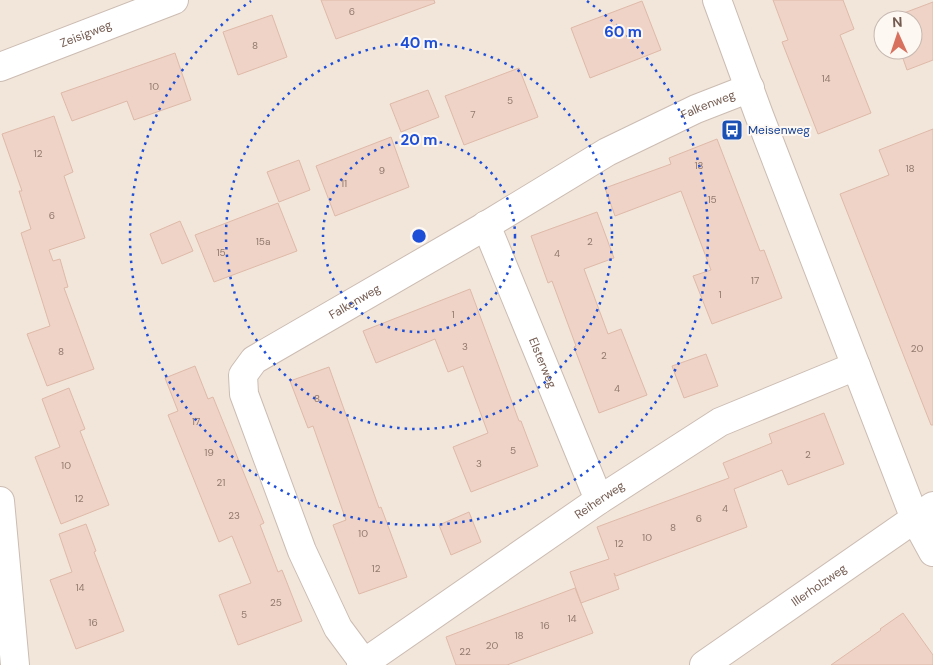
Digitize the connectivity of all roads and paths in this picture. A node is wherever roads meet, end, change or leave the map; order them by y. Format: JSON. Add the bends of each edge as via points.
{"nodes":[{"id":1,"x":174,"y":0,"type":"edge"},
{"id":2,"x":717,"y":0,"type":"edge"},
{"id":3,"x":0,"y":67,"type":"edge"},
{"id":4,"x":750,"y":88,"type":"junction"},
{"id":5,"x":486,"y":225,"type":"junction"},
{"id":6,"x":856,"y":366,"type":"junction"},
{"id":7,"x":598,"y":500,"type":"junction"},
{"id":8,"x":0,"y":501,"type":"edge"},
{"id":9,"x":924,"y":512,"type":"edge"},
{"id":10,"x":933,"y":552,"type":"edge"},
{"id":11,"x":363,"y":664,"type":"edge"},
{"id":12,"x":15,"y":665,"type":"edge"},
{"id":13,"x":704,"y":665,"type":"edge"}],
"edges":[{"from":1,"to":3,"type":"street","name":"Zeisigweg"},
{"from":2,"to":4,"type":"street"},
{"from":4,"to":5,"type":"street","name":"Falkenweg","via":[[696,109],[607,152]]},
{"from":4,"to":6,"type":"street"},
{"from":5,"to":7,"type":"street","name":"Elsterweg"},
{"from":5,"to":11,"type":"street","name":"Falkenweg","via":[[254,360],[243,375],[244,394],[302,551],[338,628]]},
{"from":6,"to":7,"type":"street","name":"Reiherweg","via":[[720,422]]},
{"from":6,"to":9,"type":"street"},
{"from":7,"to":11,"type":"street","name":"Reiherweg"},
{"from":8,"to":12,"type":"street"},
{"from":9,"to":10,"type":"street"},
{"from":9,"to":13,"type":"street","name":"Illerholzweg"}]}
